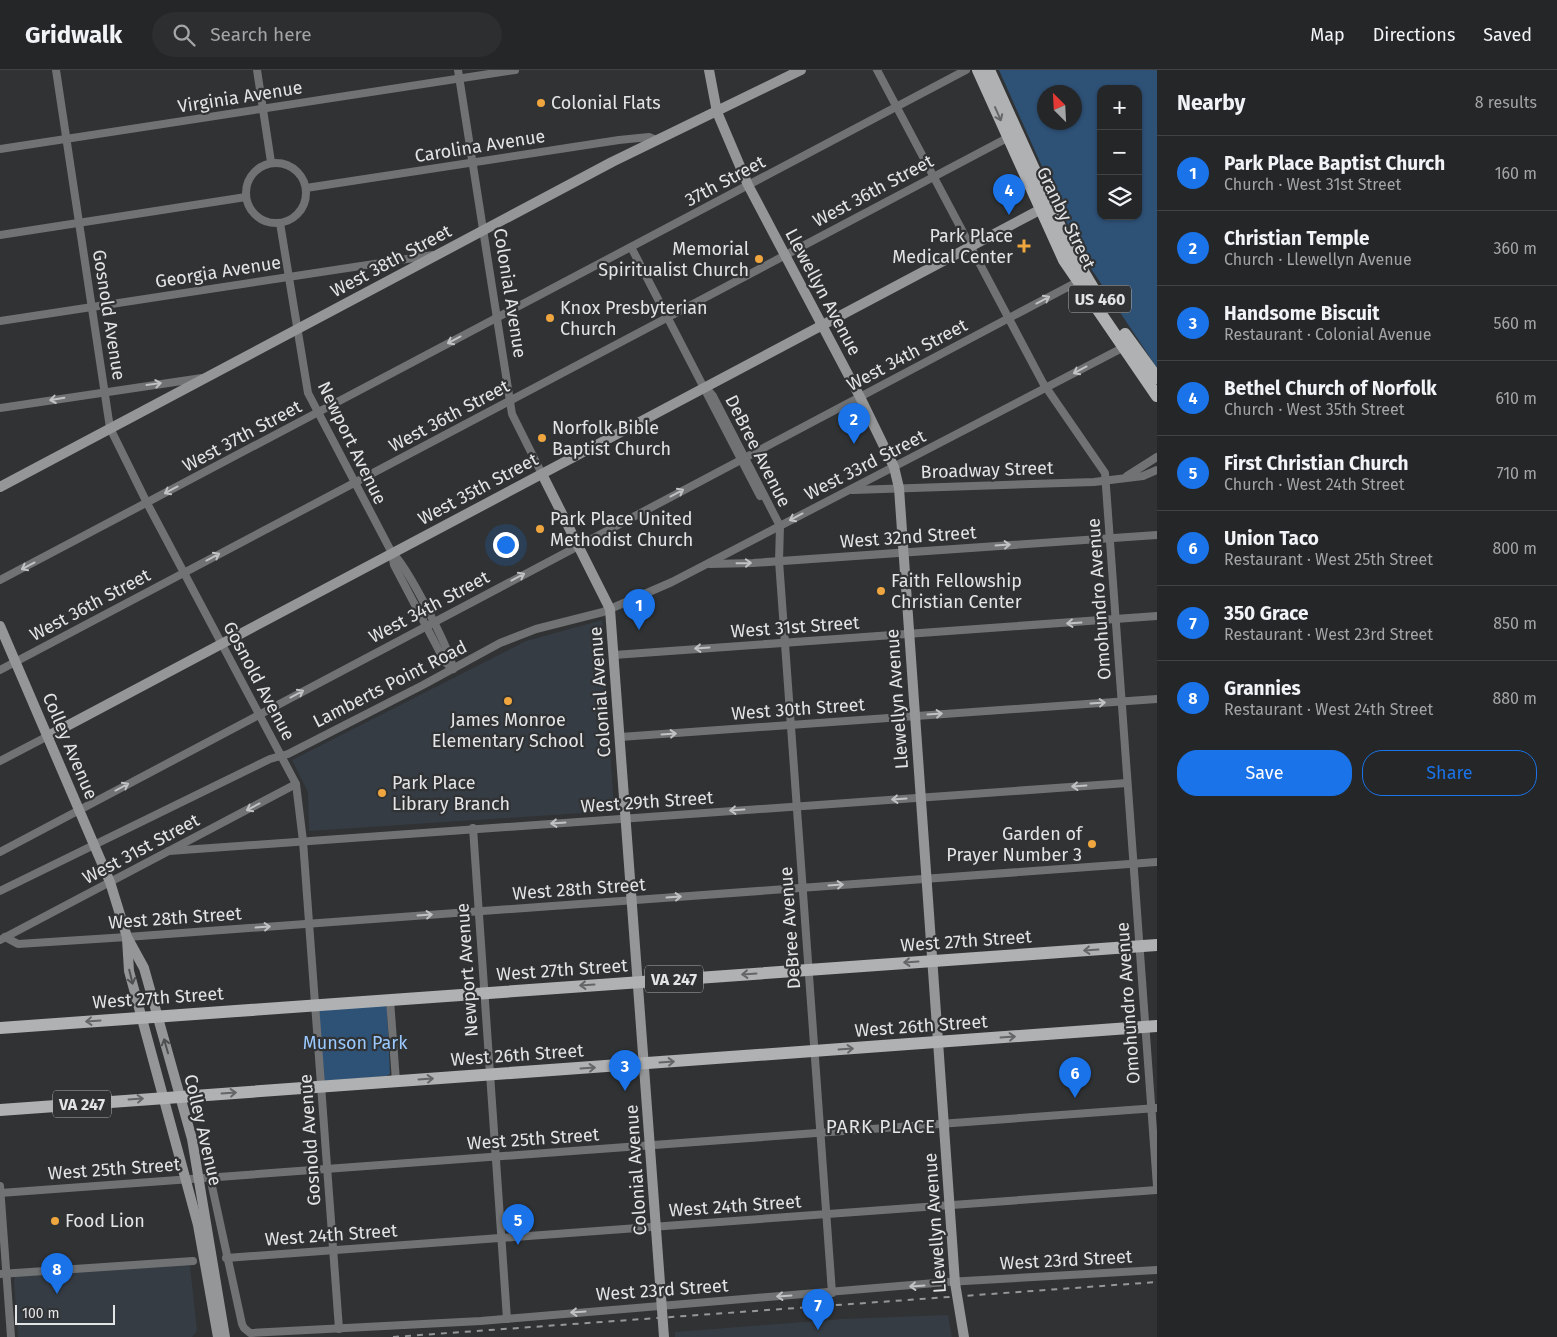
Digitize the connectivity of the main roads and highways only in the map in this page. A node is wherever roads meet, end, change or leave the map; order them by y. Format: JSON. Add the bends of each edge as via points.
{"nodes":[{"id":1,"x":978,"y":70,"type":"edge"},
{"id":2,"x":989,"y":70,"type":"edge"},
{"id":3,"x":1013,"y":134,"type":"junction"},
{"id":4,"x":1127,"y":345,"type":"junction"},
{"id":5,"x":1157,"y":378,"type":"edge"},
{"id":6,"x":1157,"y":396,"type":"edge"},
{"id":7,"x":1157,"y":945,"type":"edge"},
{"id":8,"x":1151,"y":1027,"type":"edge"},
{"id":9,"x":0,"y":1028,"type":"edge"},
{"id":10,"x":0,"y":1110,"type":"edge"}],
"edges":[{"from":1,"to":3,"type":"main road","name":"Granby Street","number":"US 460","one_way":true},
{"from":2,"to":3,"type":"main road","name":"Granby Street","number":"US 460"},
{"from":3,"to":4,"type":"main road","name":"Granby Street","number":"US 460","via":[[1064,260]]},
{"from":4,"to":5,"type":"main road","name":"Granby Street","number":"US 460"},
{"from":4,"to":6,"type":"main road","name":"Granby Street","number":"US 460"},
{"from":7,"to":9,"type":"main road","name":"West 27th Street","number":"VA 247","one_way":true},
{"from":10,"to":8,"type":"main road","name":"West 26th Street","number":"VA 247","one_way":true}]}
